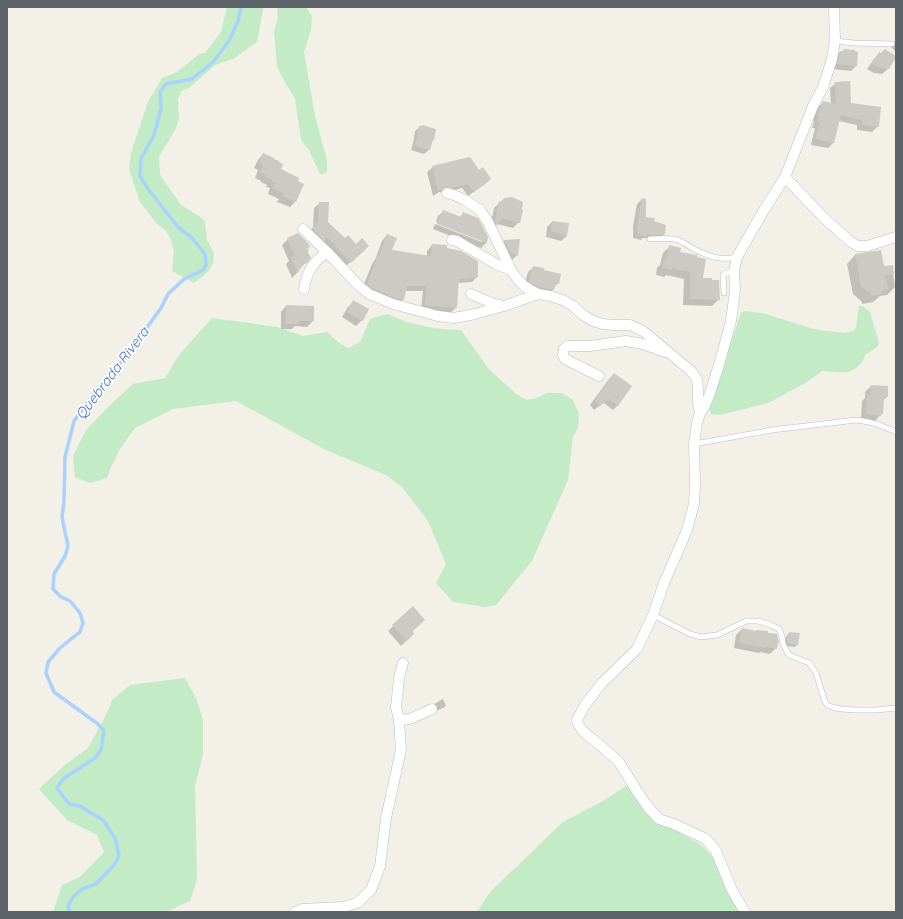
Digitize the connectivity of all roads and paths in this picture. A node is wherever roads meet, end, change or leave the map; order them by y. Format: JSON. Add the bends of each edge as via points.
{"nodes":[{"id":1,"x":834,"y":7,"type":"edge"},
{"id":2,"x":835,"y":41,"type":"junction"},
{"id":3,"x":892,"y":44,"type":"dead end"},
{"id":4,"x":785,"y":177,"type":"junction"},
{"id":5,"x":447,"y":193,"type":"dead end"},
{"id":6,"x":303,"y":229,"type":"dead end"},
{"id":7,"x":896,"y":237,"type":"edge"},
{"id":8,"x":650,"y":239,"type":"dead end"},
{"id":9,"x":452,"y":240,"type":"dead end"},
{"id":10,"x":328,"y":253,"type":"junction"},
{"id":11,"x":737,"y":257,"type":"junction"},
{"id":12,"x":511,"y":270,"type":"junction"},
{"id":13,"x":734,"y":271,"type":"junction"},
{"id":14,"x":304,"y":289,"type":"dead end"},
{"id":15,"x":724,"y":293,"type":"dead end"},
{"id":16,"x":471,"y":294,"type":"dead end"},
{"id":17,"x":538,"y":294,"type":"junction"},
{"id":18,"x":504,"y":306,"type":"junction"},
{"id":19,"x":669,"y":353,"type":"junction"},
{"id":20,"x":600,"y":376,"type":"dead end"},
{"id":21,"x":700,"y":413,"type":"junction"},
{"id":22,"x":896,"y":432,"type":"edge"},
{"id":23,"x":694,"y":444,"type":"junction"},
{"id":24,"x":653,"y":615,"type":"junction"},
{"id":25,"x":403,"y":663,"type":"dead end"},
{"id":26,"x":896,"y":708,"type":"edge"},
{"id":27,"x":432,"y":709,"type":"dead end"},
{"id":28,"x":399,"y":720,"type":"junction"},
{"id":29,"x":746,"y":911,"type":"edge"},
{"id":30,"x":295,"y":912,"type":"edge"}],
"edges":[{"from":1,"to":2,"type":"street"},
{"from":2,"to":3,"type":"lane"},
{"from":2,"to":4,"type":"street","via":[[823,87]]},
{"from":4,"to":7,"type":"street","via":[[824,218],[858,246],[867,246]]},
{"from":4,"to":11,"type":"street"},
{"from":5,"to":12,"type":"street","via":[[465,200],[480,210]]},
{"from":6,"to":10,"type":"street"},
{"from":8,"to":11,"type":"lane","via":[[677,239],[703,254],[728,259]]},
{"from":9,"to":12,"type":"street"},
{"from":10,"to":14,"type":"street","via":[[316,261]]},
{"from":10,"to":18,"type":"street","via":[[369,294],[393,304],[454,318]]},
{"from":11,"to":13,"type":"street"},
{"from":12,"to":17,"type":"street","via":[[524,287]]},
{"from":13,"to":15,"type":"lane","via":[[723,276]]},
{"from":13,"to":21,"type":"street","via":[[731,321],[709,396]]},
{"from":16,"to":18,"type":"street"},
{"from":17,"to":18,"type":"street"},
{"from":17,"to":19,"type":"street","via":[[563,300],[593,321],[630,325],[643,331]]},
{"from":19,"to":20,"type":"street","via":[[626,341],[567,346],[564,349],[565,359]]},
{"from":19,"to":21,"type":"street","via":[[697,379]]},
{"from":21,"to":23,"type":"street"},
{"from":22,"to":23,"type":"lane","via":[[869,421],[856,420],[772,430]]},
{"from":23,"to":24,"type":"street","via":[[693,511]]},
{"from":24,"to":26,"type":"lane","via":[[690,634],[702,637],[717,635],[746,621],[771,625],[779,629],[789,655],[809,663],[816,673],[827,705],[856,710]]},
{"from":24,"to":29,"type":"street","via":[[637,649],[598,688],[585,705],[577,720],[578,724],[619,762],[648,807],[659,819],[706,839],[716,851],[732,890]]},
{"from":25,"to":28,"type":"street","via":[[396,707]]},
{"from":27,"to":28,"type":"street","via":[[410,719]]},
{"from":28,"to":30,"type":"street","via":[[401,750],[386,818],[380,866],[371,890],[358,903],[343,908],[302,909]]}]}
